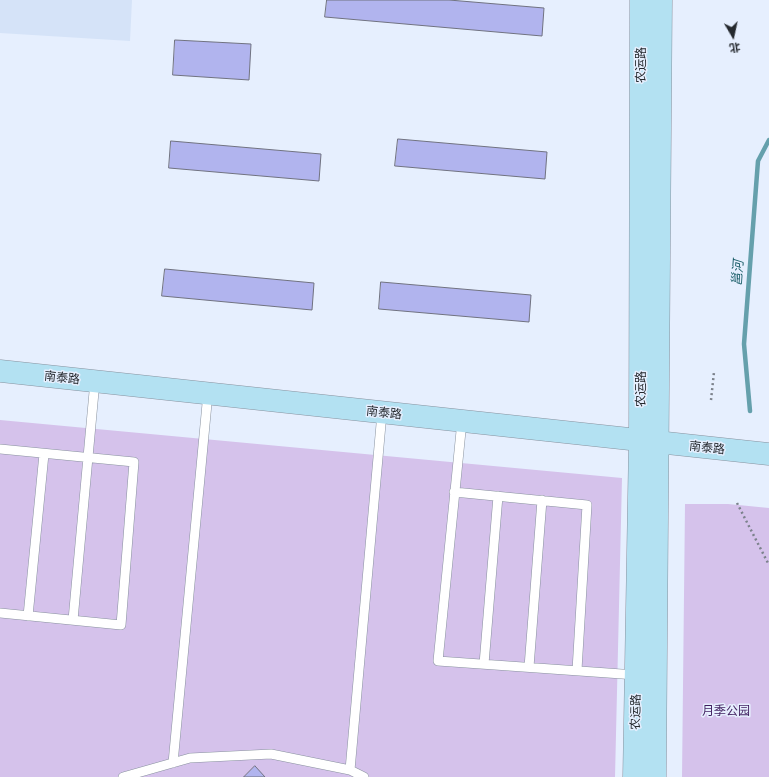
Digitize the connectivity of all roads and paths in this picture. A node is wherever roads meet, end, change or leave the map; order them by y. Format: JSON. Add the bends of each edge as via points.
{"nodes":[{"id":1,"x":641,"y":0,"type":"edge"},
{"id":2,"x":661,"y":0,"type":"edge"},
{"id":3,"x":0,"y":371,"type":"edge"},
{"id":4,"x":714,"y":372,"type":"dead end"},
{"id":5,"x":96,"y":381,"type":"junction"},
{"id":6,"x":208,"y":393,"type":"junction"},
{"id":7,"x":711,"y":400,"type":"dead end"},
{"id":8,"x":382,"y":413,"type":"junction"},
{"id":9,"x":462,"y":421,"type":"junction"},
{"id":10,"x":649,"y":442,"type":"junction"},
{"id":11,"x":0,"y":449,"type":"edge"},
{"id":12,"x":44,"y":454,"type":"junction"},
{"id":13,"x":769,"y":454,"type":"edge"},
{"id":14,"x":89,"y":458,"type":"junction"},
{"id":15,"x":454,"y":492,"type":"junction"},
{"id":16,"x":498,"y":496,"type":"junction"},
{"id":17,"x":542,"y":500,"type":"junction"},
{"id":18,"x":737,"y":503,"type":"dead end"},
{"id":19,"x":769,"y":565,"type":"edge"},
{"id":20,"x":0,"y":613,"type":"edge"},
{"id":21,"x":28,"y":616,"type":"junction"},
{"id":22,"x":73,"y":620,"type":"junction"},
{"id":23,"x":484,"y":664,"type":"junction"},
{"id":24,"x":529,"y":667,"type":"junction"},
{"id":25,"x":577,"y":670,"type":"junction"},
{"id":26,"x":636,"y":675,"type":"junction"},
{"id":27,"x":172,"y":763,"type":"junction"},
{"id":28,"x":350,"y":770,"type":"junction"},
{"id":29,"x":123,"y":777,"type":"edge"},
{"id":30,"x":364,"y":777,"type":"edge"},
{"id":31,"x":634,"y":777,"type":"edge"},
{"id":32,"x":655,"y":777,"type":"edge"}],
"edges":[{"from":1,"to":10,"type":"main road","name":"农运路"},
{"from":2,"to":10,"type":"main road","name":"农运路"},
{"from":3,"to":5,"type":"main road","name":"南泰路"},
{"from":4,"to":7,"type":"path"},
{"from":5,"to":6,"type":"main road","name":"南泰路"},
{"from":5,"to":14,"type":"lane"},
{"from":6,"to":8,"type":"main road","name":"南泰路"},
{"from":6,"to":27,"type":"lane"},
{"from":8,"to":9,"type":"main road","name":"南泰路"},
{"from":8,"to":28,"type":"lane"},
{"from":9,"to":10,"type":"main road","name":"南泰路"},
{"from":9,"to":15,"type":"lane"},
{"from":10,"to":13,"type":"main road","name":"南泰路"},
{"from":10,"to":26,"type":"main road","name":"农运路"},
{"from":10,"to":32,"type":"main road","name":"农运路"},
{"from":11,"to":12,"type":"lane"},
{"from":12,"to":14,"type":"lane"},
{"from":12,"to":21,"type":"lane"},
{"from":14,"to":22,"type":"lane"},
{"from":14,"to":22,"type":"lane","via":[[134,462],[121,625]]},
{"from":15,"to":16,"type":"lane"},
{"from":15,"to":23,"type":"lane","via":[[438,661]]},
{"from":16,"to":17,"type":"lane"},
{"from":16,"to":23,"type":"lane"},
{"from":17,"to":24,"type":"lane"},
{"from":17,"to":25,"type":"lane","via":[[587,505]]},
{"from":18,"to":19,"type":"path"},
{"from":20,"to":21,"type":"lane"},
{"from":21,"to":22,"type":"lane"},
{"from":23,"to":24,"type":"lane"},
{"from":24,"to":25,"type":"lane"},
{"from":25,"to":26,"type":"lane"},
{"from":26,"to":31,"type":"main road","name":"农运路"},
{"from":27,"to":28,"type":"lane","via":[[190,758],[271,754]]},
{"from":27,"to":29,"type":"lane"},
{"from":28,"to":30,"type":"lane"}]}
